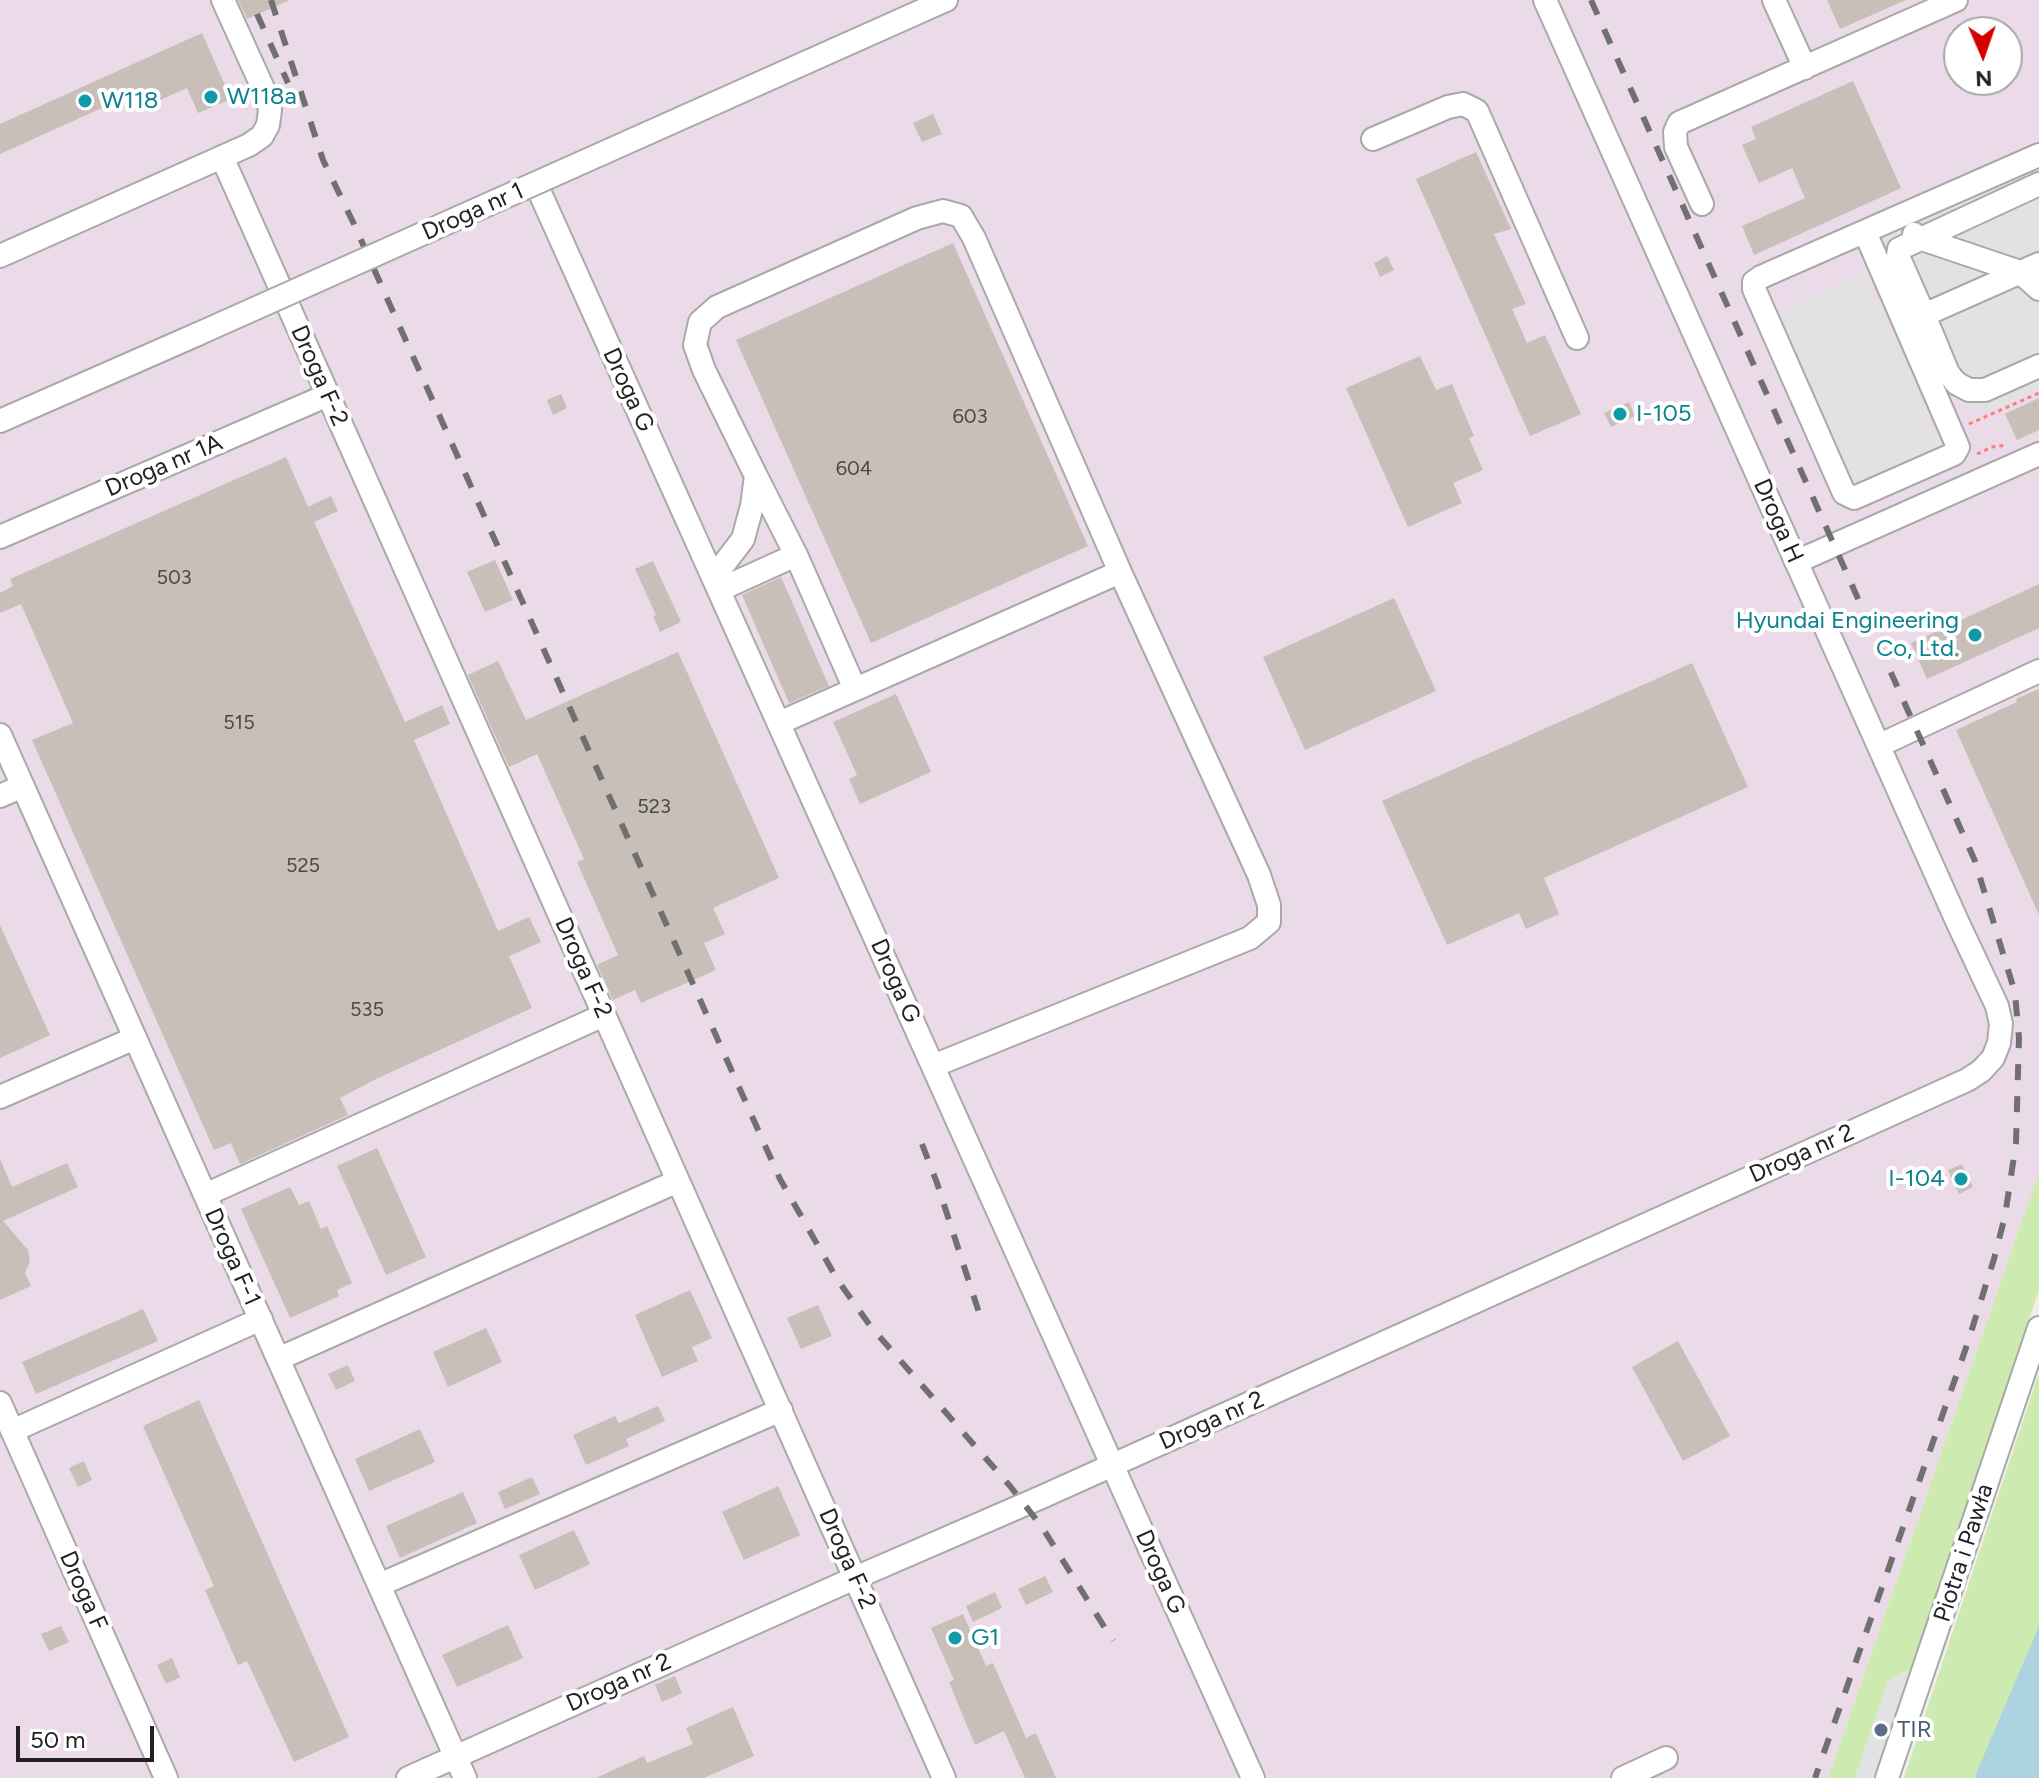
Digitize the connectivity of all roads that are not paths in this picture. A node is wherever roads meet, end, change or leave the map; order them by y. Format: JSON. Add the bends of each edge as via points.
{"nodes":[{"id":1,"x":223,"y":0,"type":"edge"},
{"id":2,"x":946,"y":0,"type":"edge"},
{"id":3,"x":1545,"y":0,"type":"edge"},
{"id":4,"x":1774,"y":0,"type":"edge"},
{"id":5,"x":1956,"y":0,"type":"edge"},
{"id":6,"x":1805,"y":68,"type":"junction"},
{"id":7,"x":1373,"y":139,"type":"dead end"},
{"id":8,"x":2039,"y":155,"type":"edge"},
{"id":9,"x":222,"y":157,"type":"junction"},
{"id":10,"x":536,"y":184,"type":"junction"},
{"id":11,"x":2039,"y":184,"type":"edge"},
{"id":12,"x":1702,"y":204,"type":"dead end"},
{"id":13,"x":1899,"y":216,"type":"junction"},
{"id":14,"x":1865,"y":232,"type":"junction"},
{"id":15,"x":1919,"y":238,"type":"junction"},
{"id":16,"x":0,"y":256,"type":"edge"},
{"id":17,"x":2030,"y":268,"type":"edge"},
{"id":18,"x":2039,"y":289,"type":"edge"},
{"id":19,"x":1924,"y":315,"type":"junction"},
{"id":20,"x":1577,"y":338,"type":"dead end"},
{"id":21,"x":2039,"y":366,"type":"edge"},
{"id":22,"x":328,"y":395,"type":"junction"},
{"id":23,"x":0,"y":421,"type":"edge"},
{"id":24,"x":2039,"y":454,"type":"edge"},
{"id":25,"x":756,"y":476,"type":"junction"},
{"id":26,"x":0,"y":537,"type":"edge"},
{"id":27,"x":796,"y":555,"type":"junction"},
{"id":28,"x":1796,"y":562,"type":"junction"},
{"id":29,"x":1120,"y":572,"type":"junction"},
{"id":30,"x":716,"y":583,"type":"junction"},
{"id":31,"x":2039,"y":671,"type":"edge"},
{"id":32,"x":855,"y":689,"type":"junction"},
{"id":33,"x":779,"y":723,"type":"junction"},
{"id":34,"x":0,"y":735,"type":"edge"},
{"id":35,"x":1880,"y":745,"type":"junction"},
{"id":36,"x":23,"y":786,"type":"junction"},
{"id":37,"x":0,"y":796,"type":"edge"},
{"id":38,"x":604,"y":1015,"type":"junction"},
{"id":39,"x":135,"y":1038,"type":"junction"},
{"id":40,"x":1999,"y":1043,"type":"joint"},
{"id":41,"x":933,"y":1066,"type":"junction"},
{"id":42,"x":0,"y":1097,"type":"edge"},
{"id":43,"x":678,"y":1181,"type":"junction"},
{"id":44,"x":205,"y":1195,"type":"junction"},
{"id":45,"x":261,"y":1319,"type":"junction"},
{"id":46,"x":2039,"y":1328,"type":"edge"},
{"id":47,"x":278,"y":1359,"type":"junction"},
{"id":48,"x":0,"y":1403,"type":"edge"},
{"id":49,"x":781,"y":1410,"type":"junction"},
{"id":50,"x":12,"y":1431,"type":"junction"},
{"id":51,"x":1113,"y":1465,"type":"junction"},
{"id":52,"x":855,"y":1578,"type":"junction"},
{"id":53,"x":379,"y":1585,"type":"junction"},
{"id":54,"x":456,"y":1757,"type":"junction"},
{"id":55,"x":1666,"y":1758,"type":"dead end"},
{"id":56,"x":166,"y":1778,"type":"edge"},
{"id":57,"x":408,"y":1778,"type":"edge"},
{"id":58,"x":465,"y":1778,"type":"edge"},
{"id":59,"x":944,"y":1778,"type":"edge"},
{"id":60,"x":1253,"y":1778,"type":"edge"},
{"id":61,"x":1623,"y":1778,"type":"edge"},
{"id":62,"x":1887,"y":1778,"type":"edge"}],
"edges":[{"from":1,"to":9,"type":"street","via":[[270,110],[262,136]]},
{"from":2,"to":10,"type":"street","name":"Droga nr 1","bridge":true},
{"from":3,"to":28,"type":"street","name":"Droga H"},
{"from":4,"to":6,"type":"street"},
{"from":5,"to":6,"type":"street"},
{"from":6,"to":12,"type":"street","via":[[1679,123],[1676,147]]},
{"from":7,"to":20,"type":"street","via":[[1448,107],[1463,104],[1477,111]]},
{"from":8,"to":13,"type":"street"},
{"from":9,"to":16,"type":"street"},
{"from":9,"to":22,"type":"street","name":"Droga F-2"},
{"from":10,"to":23,"type":"street","name":"Droga nr 1","bridge":true},
{"from":10,"to":30,"type":"street","name":"Droga G"},
{"from":11,"to":15,"type":"street"},
{"from":13,"to":14,"type":"street"},
{"from":13,"to":15,"type":"street"},
{"from":14,"to":14,"type":"street","via":[[1754,282],[1844,493],[1854,498],[1954,454],[1958,447]]},
{"from":15,"to":17,"type":"street"},
{"from":15,"to":19,"type":"street","via":[[1899,249],[1898,256]]},
{"from":17,"to":18,"type":"street"},
{"from":17,"to":19,"type":"street"},
{"from":19,"to":21,"type":"street","via":[[1948,373],[1969,390],[1985,390]]},
{"from":22,"to":26,"type":"street","name":"Droga nr 1A"},
{"from":22,"to":38,"type":"street","name":"Droga F-2"},
{"from":24,"to":28,"type":"street"},
{"from":25,"to":27,"type":"street"},
{"from":25,"to":29,"type":"street","via":[[704,370],[695,345],[700,322],[717,307],[943,211],[961,216],[974,238]]},
{"from":25,"to":30,"type":"street","via":[[743,539]]},
{"from":27,"to":30,"type":"street"},
{"from":27,"to":32,"type":"street"},
{"from":28,"to":35,"type":"street","name":"Droga H"},
{"from":29,"to":32,"type":"street"},
{"from":29,"to":41,"type":"street","via":[[1259,875],[1269,922],[1250,938]]},
{"from":30,"to":33,"type":"street","name":"Droga G"},
{"from":31,"to":35,"type":"street"},
{"from":32,"to":33,"type":"street"},
{"from":33,"to":41,"type":"street","name":"Droga G"},
{"from":34,"to":36,"type":"street","name":"Droga F-1"},
{"from":35,"to":40,"type":"street","name":"Droga H","via":[[1997,1006]]},
{"from":36,"to":37,"type":"street"},
{"from":36,"to":39,"type":"street","name":"Droga F-1"},
{"from":38,"to":43,"type":"street","name":"Droga F-2"},
{"from":38,"to":44,"type":"street"},
{"from":39,"to":42,"type":"street"},
{"from":39,"to":44,"type":"street","name":"Droga F-1"},
{"from":40,"to":51,"type":"street","name":"Droga nr 2","via":[[1993,1058],[1967,1080]]},
{"from":41,"to":51,"type":"street","name":"Droga G"},
{"from":43,"to":47,"type":"street"},
{"from":43,"to":49,"type":"street","name":"Droga F-2"},
{"from":44,"to":45,"type":"street","name":"Droga F-1"},
{"from":45,"to":47,"type":"street","name":"Droga F-1"},
{"from":45,"to":50,"type":"street"},
{"from":46,"to":62,"type":"street","name":"Piotra i Pawła"},
{"from":47,"to":53,"type":"street","name":"Droga F-1"},
{"from":48,"to":50,"type":"street","name":"Droga F"},
{"from":49,"to":52,"type":"street","name":"Droga F-2"},
{"from":49,"to":53,"type":"street"},
{"from":50,"to":56,"type":"street","name":"Droga F"},
{"from":51,"to":52,"type":"street","name":"Droga nr 2"},
{"from":51,"to":60,"type":"street","name":"Droga G"},
{"from":52,"to":54,"type":"street","name":"Droga nr 2"},
{"from":52,"to":59,"type":"street","name":"Droga F-2"},
{"from":53,"to":54,"type":"street","name":"Droga F-1"},
{"from":54,"to":57,"type":"street","name":"Droga nr 2"},
{"from":54,"to":58,"type":"street","name":"Droga F-1"},
{"from":55,"to":61,"type":"street"}]}
